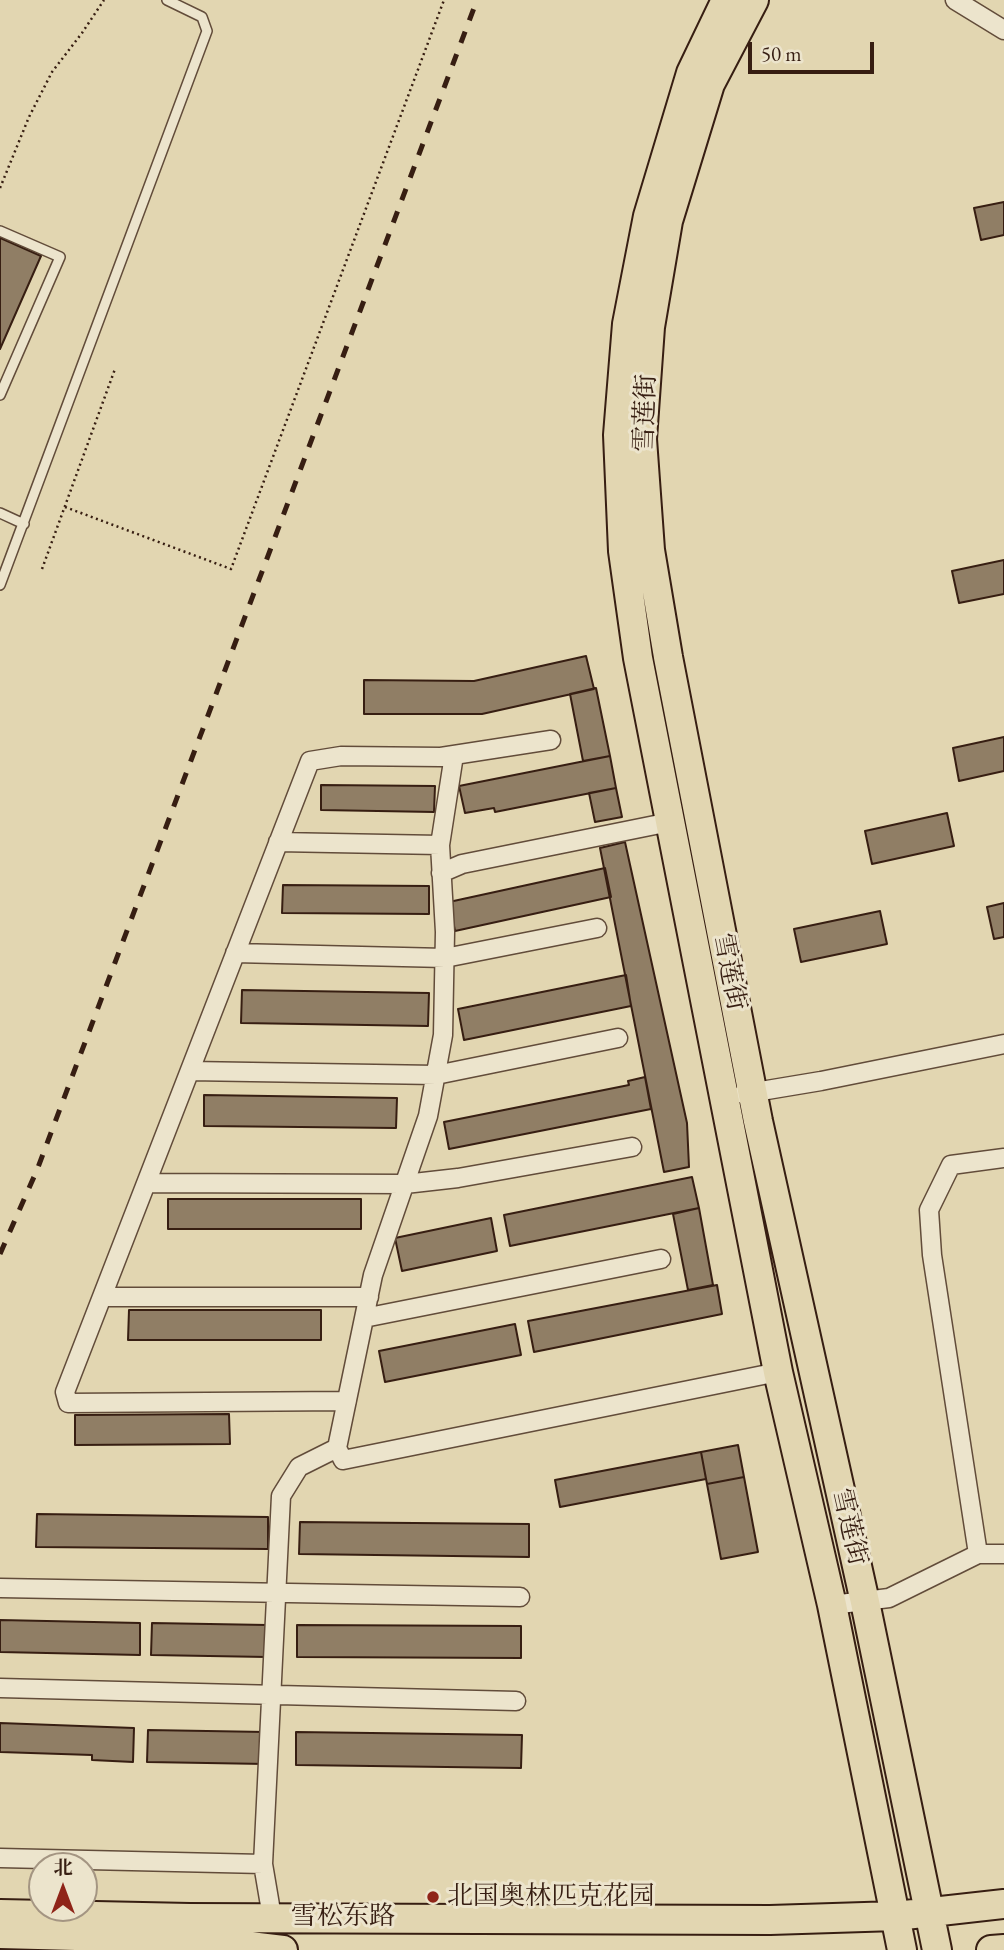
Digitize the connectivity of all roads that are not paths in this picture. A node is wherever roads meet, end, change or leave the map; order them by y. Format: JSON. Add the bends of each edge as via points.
{"nodes":[{"id":1,"x":167,"y":0,"type":"edge"},
{"id":2,"x":726,"y":0,"type":"edge"},
{"id":3,"x":754,"y":0,"type":"edge"},
{"id":4,"x":955,"y":0,"type":"edge"},
{"id":5,"x":1004,"y":30,"type":"edge"},
{"id":6,"x":0,"y":231,"type":"edge"},
{"id":7,"x":0,"y":395,"type":"edge"},
{"id":8,"x":0,"y":513,"type":"edge"},
{"id":9,"x":24,"y":524,"type":"junction"},
{"id":10,"x":0,"y":585,"type":"edge"},
{"id":11,"x":551,"y":740,"type":"dead end"},
{"id":12,"x":454,"y":755,"type":"junction"},
{"id":13,"x":670,"y":822,"type":"junction"},
{"id":14,"x":278,"y":842,"type":"junction"},
{"id":15,"x":440,"y":845,"type":"junction"},
{"id":16,"x":441,"y":873,"type":"junction"},
{"id":17,"x":597,"y":928,"type":"dead end"},
{"id":18,"x":235,"y":953,"type":"junction"},
{"id":19,"x":445,"y":958,"type":"junction"},
{"id":20,"x":618,"y":1038,"type":"dead end"},
{"id":21,"x":1004,"y":1044,"type":"edge"},
{"id":22,"x":190,"y":1071,"type":"junction"},
{"id":23,"x":436,"y":1075,"type":"junction"},
{"id":24,"x":753,"y":1092,"type":"junction"},
{"id":25,"x":724,"y":1096,"type":"junction"},
{"id":26,"x":632,"y":1147,"type":"dead end"},
{"id":27,"x":1004,"y":1158,"type":"edge"},
{"id":28,"x":148,"y":1183,"type":"junction"},
{"id":29,"x":405,"y":1184,"type":"junction"},
{"id":30,"x":661,"y":1259,"type":"dead end"},
{"id":31,"x":104,"y":1297,"type":"junction"},
{"id":32,"x":369,"y":1297,"type":"junction"},
{"id":33,"x":365,"y":1318,"type":"junction"},
{"id":34,"x":778,"y":1372,"type":"junction"},
{"id":35,"x":347,"y":1401,"type":"junction"},
{"id":36,"x":337,"y":1448,"type":"junction"},
{"id":37,"x":1004,"y":1553,"type":"edge"},
{"id":38,"x":978,"y":1554,"type":"junction"},
{"id":39,"x":0,"y":1588,"type":"edge"},
{"id":40,"x":278,"y":1594,"type":"junction"},
{"id":41,"x":520,"y":1597,"type":"dead end"},
{"id":42,"x":865,"y":1602,"type":"junction"},
{"id":43,"x":832,"y":1605,"type":"junction"},
{"id":44,"x":0,"y":1688,"type":"edge"},
{"id":45,"x":272,"y":1694,"type":"junction"},
{"id":46,"x":516,"y":1700,"type":"dead end"},
{"id":47,"x":0,"y":1857,"type":"edge"},
{"id":48,"x":263,"y":1864,"type":"junction"},
{"id":49,"x":0,"y":1896,"type":"edge"},
{"id":50,"x":28,"y":1897,"type":"edge"},
{"id":51,"x":98,"y":1899,"type":"edge"},
{"id":52,"x":1004,"y":1904,"type":"edge"},
{"id":53,"x":929,"y":1912,"type":"junction"},
{"id":54,"x":0,"y":1914,"type":"edge"},
{"id":55,"x":896,"y":1916,"type":"junction"},
{"id":56,"x":272,"y":1917,"type":"junction"},
{"id":57,"x":0,"y":1934,"type":"edge"},
{"id":58,"x":1004,"y":1949,"type":"edge"},
{"id":59,"x":272,"y":1950,"type":"edge"},
{"id":60,"x":902,"y":1950,"type":"edge"},
{"id":61,"x":937,"y":1950,"type":"edge"},
{"id":62,"x":991,"y":1950,"type":"edge"}],
"edges":[{"from":1,"to":9,"type":"lane","via":[[202,17],[207,31]]},
{"from":2,"to":13,"type":"main road","name":"雪莲街","via":[[691,73],[648,216],[627,324],[618,435],[623,551],[638,658]]},
{"from":3,"to":24,"type":"main road","name":"雪莲街","via":[[710,84],[668,221],[650,327],[642,439],[650,550],[668,657]]},
{"from":4,"to":5,"type":"street"},
{"from":6,"to":7,"type":"lane","via":[[60,257]]},
{"from":8,"to":9,"type":"lane"},
{"from":9,"to":10,"type":"lane"},
{"from":11,"to":12,"type":"street"},
{"from":12,"to":14,"type":"street","via":[[341,756],[310,761]]},
{"from":12,"to":15,"type":"street"},
{"from":13,"to":16,"type":"street","via":[[462,864]]},
{"from":13,"to":25,"type":"main road","name":"雪莲街"},
{"from":14,"to":15,"type":"street"},
{"from":14,"to":18,"type":"street"},
{"from":15,"to":16,"type":"street"},
{"from":16,"to":19,"type":"street"},
{"from":17,"to":19,"type":"street"},
{"from":18,"to":19,"type":"street"},
{"from":18,"to":22,"type":"street"},
{"from":19,"to":23,"type":"street","via":[[443,1035]]},
{"from":20,"to":23,"type":"street"},
{"from":21,"to":24,"type":"street"},
{"from":22,"to":23,"type":"street"},
{"from":22,"to":28,"type":"street"},
{"from":23,"to":29,"type":"street","via":[[428,1116]]},
{"from":24,"to":25,"type":"street"},
{"from":24,"to":42,"type":"main road","name":"雪莲街"},
{"from":25,"to":34,"type":"main road","name":"雪莲街"},
{"from":26,"to":29,"type":"street"},
{"from":27,"to":38,"type":"street","via":[[951,1165],[929,1210]]},
{"from":28,"to":29,"type":"street"},
{"from":28,"to":31,"type":"street"},
{"from":29,"to":32,"type":"street"},
{"from":30,"to":33,"type":"street"},
{"from":31,"to":32,"type":"street"},
{"from":31,"to":35,"type":"street","via":[[65,1392],[68,1403]]},
{"from":32,"to":33,"type":"street"},
{"from":33,"to":35,"type":"street"},
{"from":34,"to":36,"type":"street","via":[[343,1460]]},
{"from":34,"to":43,"type":"main road","name":"雪莲街"},
{"from":35,"to":36,"type":"street"},
{"from":36,"to":40,"type":"street","via":[[299,1468],[281,1496]]},
{"from":37,"to":38,"type":"street"},
{"from":38,"to":42,"type":"street","via":[[889,1598]]},
{"from":39,"to":40,"type":"street"},
{"from":40,"to":41,"type":"street"},
{"from":40,"to":45,"type":"street"},
{"from":42,"to":43,"type":"street"},
{"from":42,"to":53,"type":"main road","name":"雪莲街"},
{"from":43,"to":55,"type":"main road","name":"雪莲街"},
{"from":44,"to":45,"type":"street"},
{"from":45,"to":46,"type":"street"},
{"from":45,"to":48,"type":"street"},
{"from":47,"to":48,"type":"street"},
{"from":48,"to":56,"type":"street"},
{"from":49,"to":50,"type":"main road"},
{"from":51,"to":56,"type":"main road","via":[[227,1904]]},
{"from":52,"to":53,"type":"main road","name":"雪松东路"},
{"from":53,"to":55,"type":"main road","name":"雪松东路"},
{"from":53,"to":61,"type":"main road","name":"雪莲街"},
{"from":54,"to":56,"type":"main road","name":"雪松东路"},
{"from":55,"to":56,"type":"main road","name":"雪松东路","via":[[770,1920]]},
{"from":55,"to":60,"type":"main road","name":"雪莲街"},
{"from":57,"to":59,"type":"main road","name":"雪松东路","via":[[190,1939]]},
{"from":58,"to":62,"type":"main road"}]}
